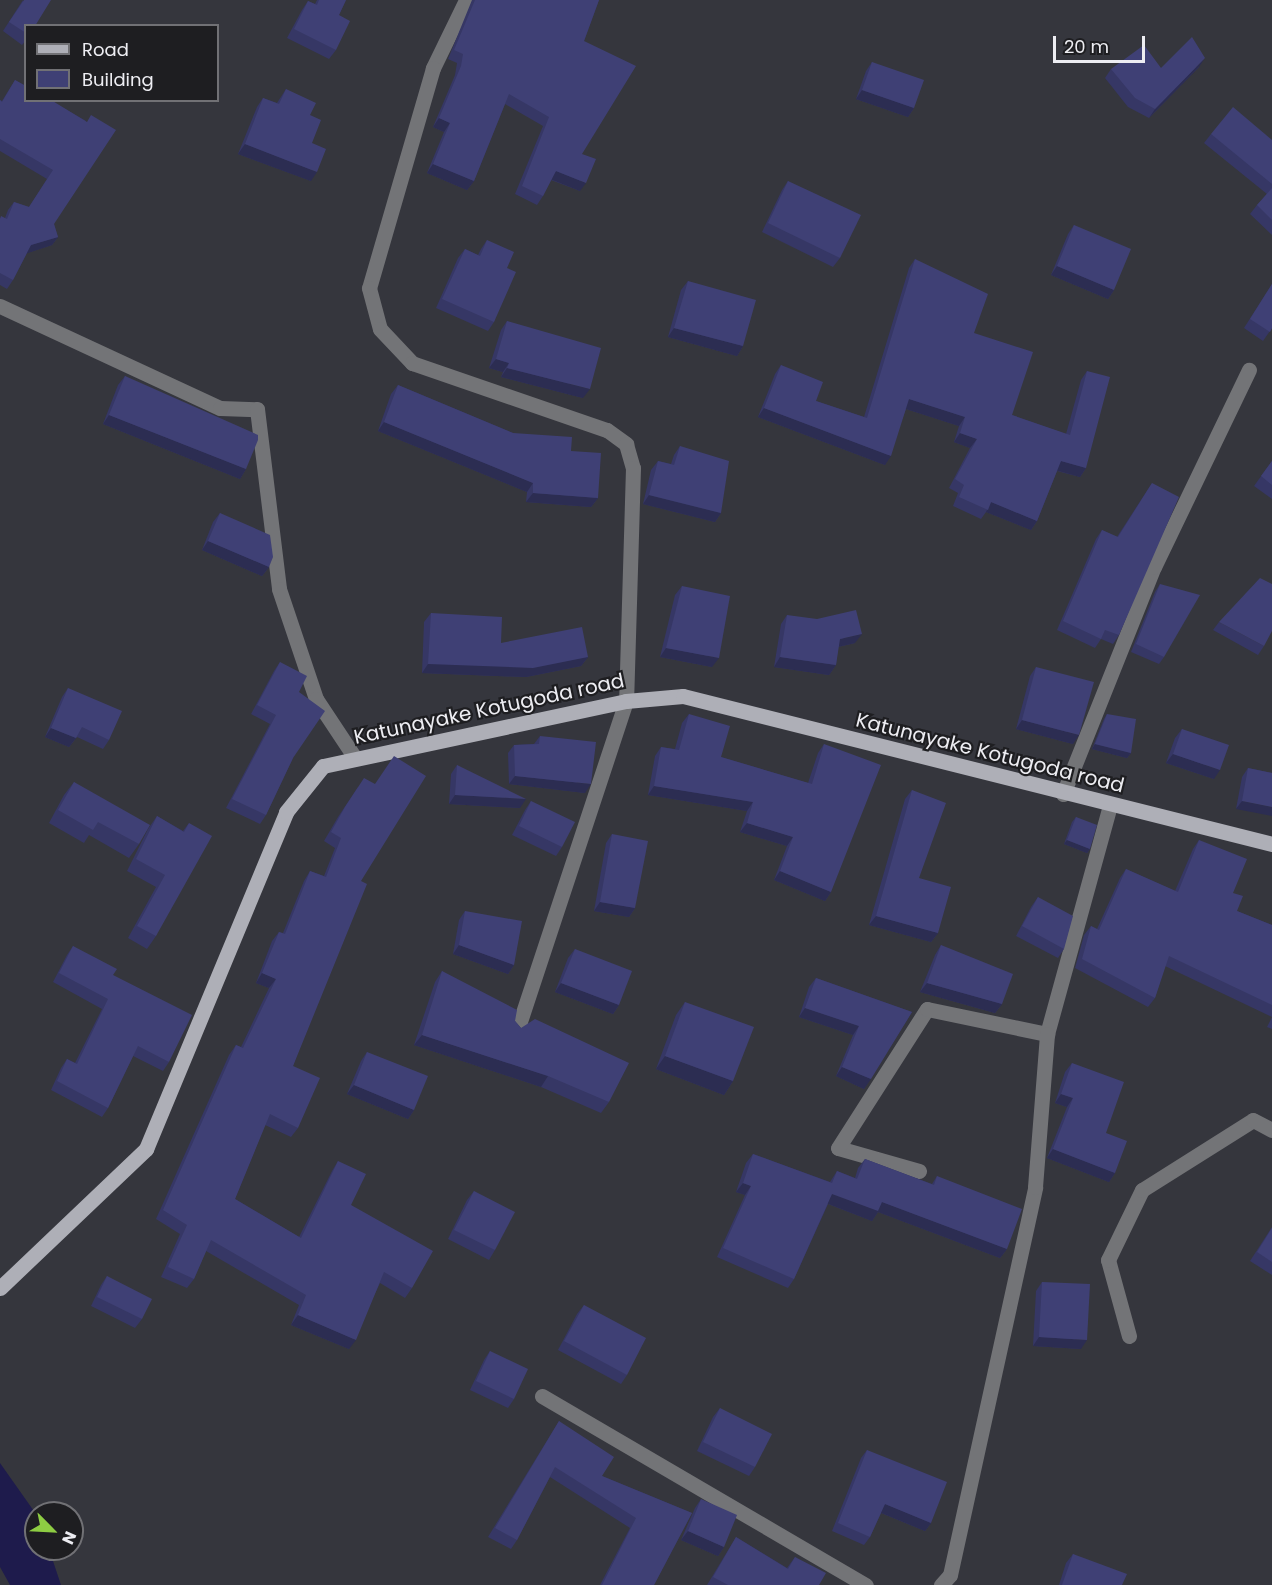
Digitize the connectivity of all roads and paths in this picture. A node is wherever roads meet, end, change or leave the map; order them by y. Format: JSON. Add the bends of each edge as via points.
{"nodes":[{"id":1,"x":466,"y":0,"type":"edge"},
{"id":2,"x":0,"y":306,"type":"edge"},
{"id":3,"x":1249,"y":370,"type":"dead end"},
{"id":4,"x":627,"y":701,"type":"junction"},
{"id":5,"x":355,"y":758,"type":"junction"},
{"id":6,"x":1063,"y":794,"type":"junction"},
{"id":7,"x":1110,"y":806,"type":"junction"},
{"id":8,"x":1272,"y":844,"type":"edge"},
{"id":9,"x":518,"y":1030,"type":"edge"},
{"id":10,"x":1047,"y":1034,"type":"junction"},
{"id":11,"x":1272,"y":1130,"type":"edge"},
{"id":12,"x":919,"y":1171,"type":"dead end"},
{"id":13,"x":0,"y":1288,"type":"edge"},
{"id":14,"x":1129,"y":1336,"type":"dead end"},
{"id":15,"x":542,"y":1396,"type":"dead end"},
{"id":16,"x":866,"y":1585,"type":"edge"},
{"id":17,"x":941,"y":1585,"type":"edge"}],
"edges":[{"from":1,"to":4,"type":"street","via":[[434,68],[369,288],[380,329],[412,363],[608,430],[626,444],[633,468]]},
{"from":2,"to":5,"type":"street","via":[[220,408],[257,409],[279,589],[316,699]]},
{"from":3,"to":6,"type":"street","via":[[1154,567]]},
{"from":4,"to":5,"type":"main road","name":"Katunayake Kotugoda road"},
{"from":4,"to":6,"type":"main road","name":"Katunayake Kotugoda road","via":[[683,696]]},
{"from":4,"to":9,"type":"street"},
{"from":5,"to":13,"type":"main road","name":"Katunayake Kotugoda road","via":[[323,766],[286,812],[146,1149]]},
{"from":6,"to":7,"type":"main road","name":"Katunayake Kotugoda road"},
{"from":7,"to":8,"type":"main road","name":"Katunayake Kotugoda road"},
{"from":7,"to":10,"type":"street"},
{"from":10,"to":12,"type":"street","via":[[927,1009],[838,1148]]},
{"from":10,"to":17,"type":"street","via":[[1035,1187],[950,1575]]},
{"from":11,"to":14,"type":"street","via":[[1253,1120],[1142,1190],[1108,1260]]},
{"from":15,"to":16,"type":"street"}]}
